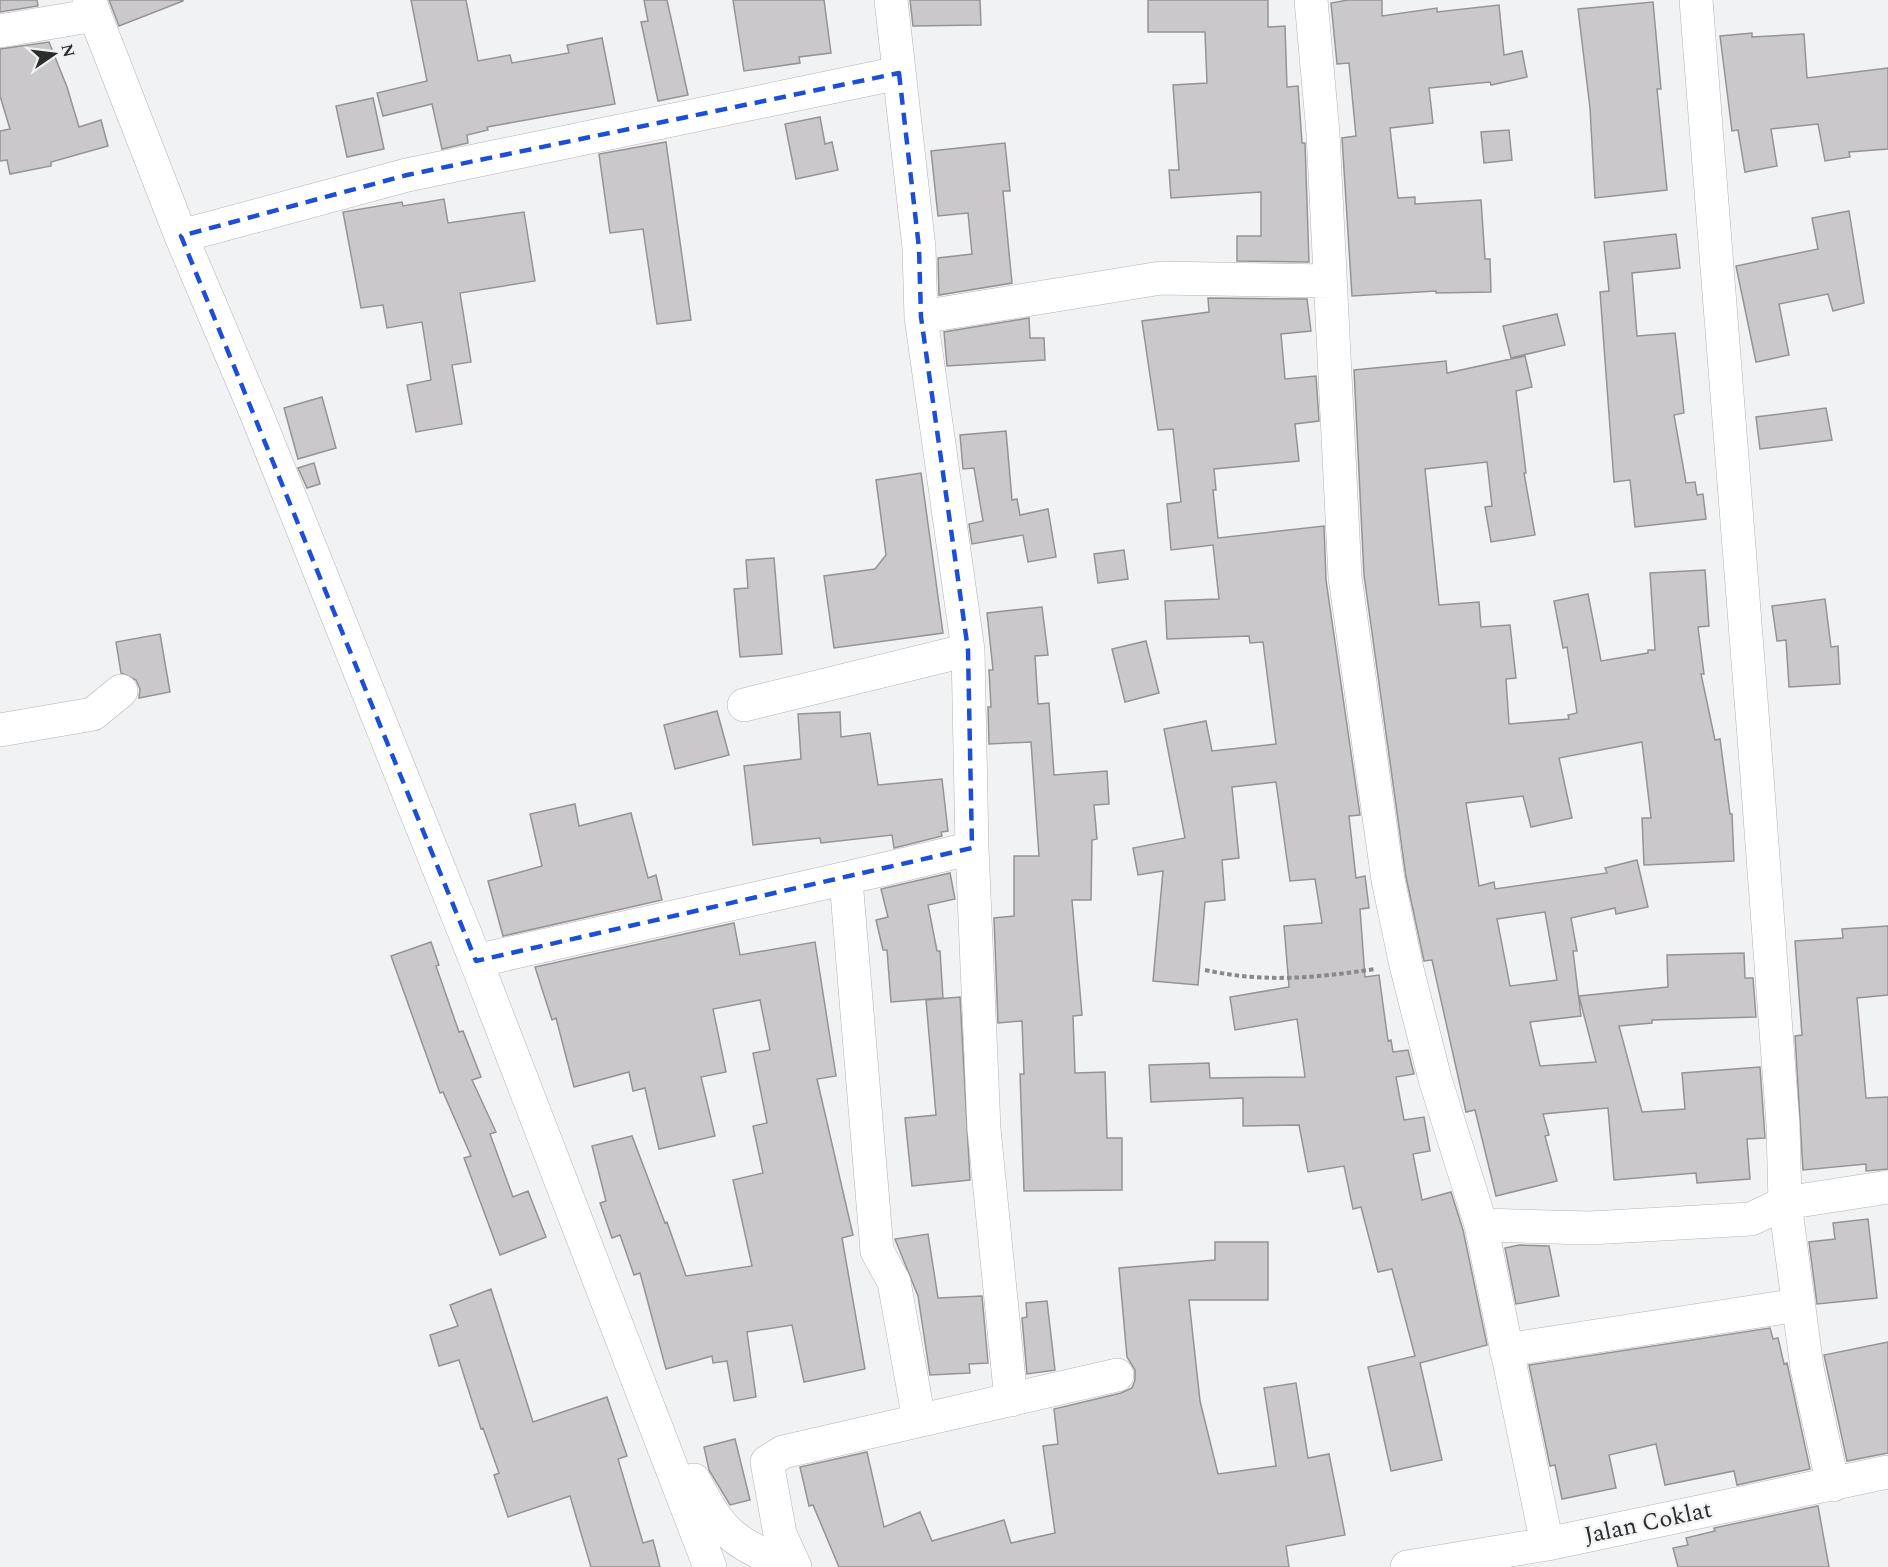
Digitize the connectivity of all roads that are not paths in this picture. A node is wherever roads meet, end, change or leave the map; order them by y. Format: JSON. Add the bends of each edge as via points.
{"nodes":[{"id":1,"x":891,"y":0,"type":"edge"},
{"id":2,"x":1311,"y":0,"type":"edge"},
{"id":3,"x":1696,"y":0,"type":"edge"},
{"id":4,"x":92,"y":8,"type":"edge"},
{"id":5,"x":0,"y":31,"type":"edge"},
{"id":6,"x":899,"y":73,"type":"junction"},
{"id":7,"x":181,"y":236,"type":"junction"},
{"id":8,"x":1329,"y":281,"type":"junction"},
{"id":9,"x":921,"y":317,"type":"junction"},
{"id":10,"x":968,"y":650,"type":"junction"},
{"id":11,"x":121,"y":691,"type":"dead end"},
{"id":12,"x":744,"y":705,"type":"dead end"},
{"id":13,"x":0,"y":730,"type":"edge"},
{"id":14,"x":972,"y":848,"type":"junction"},
{"id":15,"x":846,"y":880,"type":"junction"},
{"id":16,"x":476,"y":961,"type":"junction"},
{"id":17,"x":1888,"y":1187,"type":"edge"},
{"id":18,"x":1785,"y":1203,"type":"junction"},
{"id":19,"x":1481,"y":1225,"type":"junction"},
{"id":20,"x":591,"y":1266,"type":"junction"},
{"id":21,"x":1798,"y":1305,"type":"junction"},
{"id":22,"x":1506,"y":1350,"type":"junction"},
{"id":23,"x":1117,"y":1374,"type":"dead end"},
{"id":24,"x":1011,"y":1400,"type":"junction"},
{"id":25,"x":919,"y":1420,"type":"junction"},
{"id":26,"x":1888,"y":1472,"type":"edge"},
{"id":27,"x":1833,"y":1485,"type":"junction"},
{"id":28,"x":1547,"y":1544,"type":"junction"},
{"id":29,"x":710,"y":1567,"type":"edge"},
{"id":30,"x":794,"y":1567,"type":"edge"},
{"id":31,"x":1407,"y":1567,"type":"edge"}],
"edges":[{"from":1,"to":6,"type":"street"},
{"from":2,"to":8,"type":"street","via":[[1323,133]]},
{"from":3,"to":18,"type":"street","via":[[1783,1125]]},
{"from":4,"to":5,"type":"street"},
{"from":4,"to":7,"type":"street"},
{"from":6,"to":7,"type":"street","via":[[407,175]]},
{"from":6,"to":9,"type":"street","via":[[919,248]]},
{"from":7,"to":16,"type":"street"},
{"from":8,"to":9,"type":"street","via":[[1161,278]]},
{"from":8,"to":19,"type":"street","via":[[1345,577],[1389,880],[1435,1079]]},
{"from":9,"to":10,"type":"street"},
{"from":10,"to":12,"type":"street"},
{"from":10,"to":14,"type":"street"},
{"from":11,"to":13,"type":"street","via":[[93,714]]},
{"from":14,"to":15,"type":"street"},
{"from":14,"to":24,"type":"street","via":[[984,1129]]},
{"from":15,"to":16,"type":"street"},
{"from":15,"to":25,"type":"street","via":[[877,1251],[894,1282]]},
{"from":16,"to":20,"type":"street"},
{"from":17,"to":18,"type":"street"},
{"from":18,"to":19,"type":"street","via":[[1751,1219],[1590,1228]]},
{"from":18,"to":21,"type":"street"},
{"from":19,"to":22,"type":"street"},
{"from":20,"to":29,"type":"street"},
{"from":20,"to":30,"type":"street","via":[[632,1328],[691,1474],[712,1515],[744,1546]]},
{"from":21,"to":22,"type":"street"},
{"from":21,"to":27,"type":"street","via":[[1807,1368]]},
{"from":22,"to":28,"type":"street"},
{"from":23,"to":24,"type":"street"},
{"from":24,"to":25,"type":"street"},
{"from":25,"to":30,"type":"street","via":[[783,1452],[767,1462],[780,1534]]},
{"from":26,"to":27,"type":"street","name":"Jalan Coklat"},
{"from":27,"to":28,"type":"street","name":"Jalan Coklat"},
{"from":28,"to":31,"type":"street","name":"Jalan Coklat"}]}
